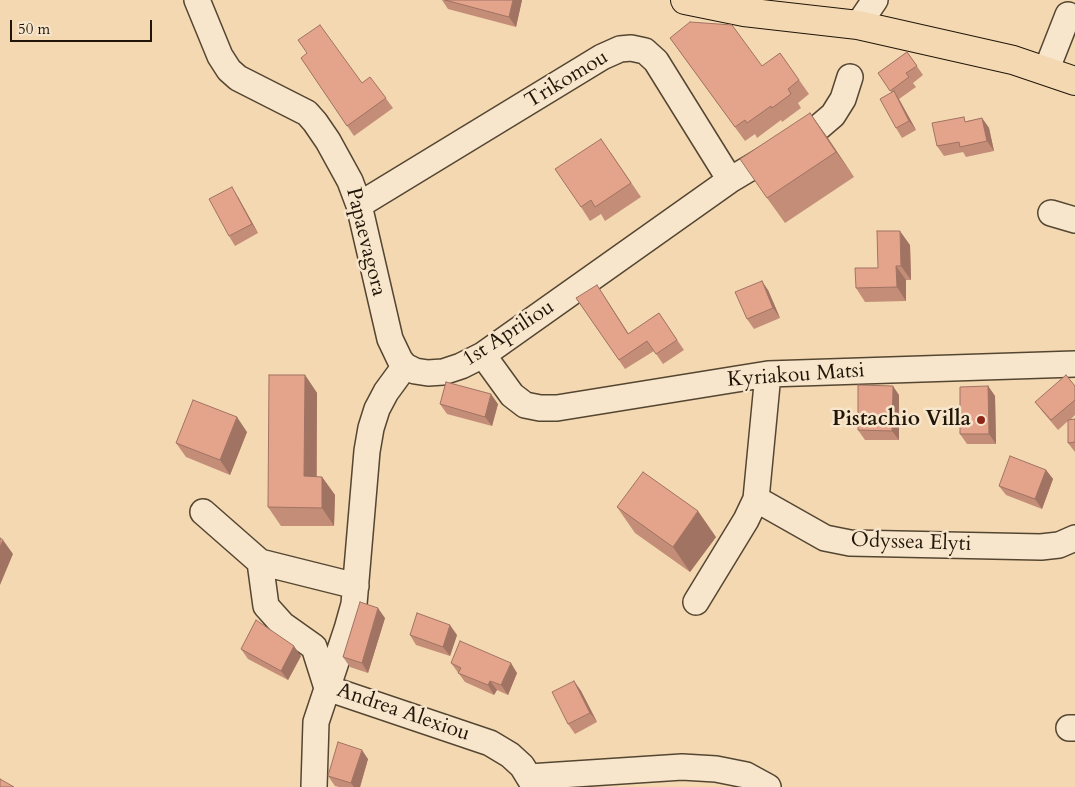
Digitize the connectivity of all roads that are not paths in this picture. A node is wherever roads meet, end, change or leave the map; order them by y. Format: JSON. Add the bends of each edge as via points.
{"nodes":[{"id":1,"x":196,"y":0,"type":"edge"},
{"id":2,"x":685,"y":0,"type":"edge"},
{"id":3,"x":875,"y":0,"type":"edge"},
{"id":4,"x":745,"y":6,"type":"edge"},
{"id":5,"x":1068,"y":15,"type":"dead end"},
{"id":6,"x":858,"y":25,"type":"junction"},
{"id":7,"x":1046,"y":71,"type":"junction"},
{"id":8,"x":850,"y":77,"type":"dead end"},
{"id":9,"x":1075,"y":81,"type":"edge"},
{"id":10,"x":730,"y":180,"type":"junction"},
{"id":11,"x":359,"y":205,"type":"junction"},
{"id":12,"x":1051,"y":214,"type":"dead end"},
{"id":13,"x":1075,"y":220,"type":"edge"},
{"id":14,"x":482,"y":355,"type":"junction"},
{"id":15,"x":1075,"y":364,"type":"edge"},
{"id":16,"x":405,"y":366,"type":"junction"},
{"id":17,"x":768,"y":374,"type":"junction"},
{"id":18,"x":756,"y":499,"type":"junction"},
{"id":19,"x":203,"y":512,"type":"dead end"},
{"id":20,"x":1075,"y":538,"type":"edge"},
{"id":21,"x":260,"y":562,"type":"junction"},
{"id":22,"x":356,"y":586,"type":"junction"},
{"id":23,"x":696,"y":602,"type":"dead end"},
{"id":24,"x":327,"y":688,"type":"junction"},
{"id":25,"x":532,"y":782,"type":"edge"},
{"id":26,"x":314,"y":787,"type":"edge"},
{"id":27,"x":768,"y":787,"type":"edge"}],
"edges":[{"from":1,"to":11,"type":"street","name":"Papaevagora","via":[[229,70],[311,118],[350,181]]},
{"from":2,"to":4,"type":"main road"},
{"from":3,"to":6,"type":"street"},
{"from":4,"to":6,"type":"main road"},
{"from":5,"to":7,"type":"street"},
{"from":6,"to":7,"type":"main road","via":[[1012,60]]},
{"from":7,"to":9,"type":"main road"},
{"from":8,"to":10,"type":"street","name":"1st Apriliou","via":[[844,99],[833,115],[819,127]]},
{"from":10,"to":11,"type":"street","name":"Trikomou","via":[[656,61],[645,51],[631,48],[602,57]]},
{"from":10,"to":14,"type":"street","name":"1st Apriliou"},
{"from":11,"to":16,"type":"street","name":"Papaevagora","via":[[390,339]]},
{"from":12,"to":13,"type":"street"},
{"from":14,"to":16,"type":"street","name":"1st Apriliou","via":[[443,372],[415,371]]},
{"from":14,"to":17,"type":"street","name":"Kyriakou Matsi","via":[[512,395],[525,405],[540,408],[557,408]]},
{"from":15,"to":17,"type":"street","name":"Kyriakou Matsi"},
{"from":16,"to":22,"type":"street","via":[[386,392],[371,428]]},
{"from":17,"to":18,"type":"street"},
{"from":18,"to":20,"type":"street","name":"Odyssea Elyti","via":[[825,538],[850,543],[1041,547],[1059,545]]},
{"from":18,"to":23,"type":"street"},
{"from":19,"to":21,"type":"street"},
{"from":21,"to":22,"type":"street"},
{"from":21,"to":24,"type":"street","name":"Andrea Alexiou","via":[[266,606],[283,624],[314,647]]},
{"from":22,"to":24,"type":"street","via":[[347,629]]},
{"from":24,"to":25,"type":"street","name":"Andrea Alexiou","via":[[490,743],[522,766]]},
{"from":24,"to":26,"type":"street","via":[[316,722]]},
{"from":25,"to":27,"type":"street","via":[[682,767],[716,768],[746,775]]}]}
